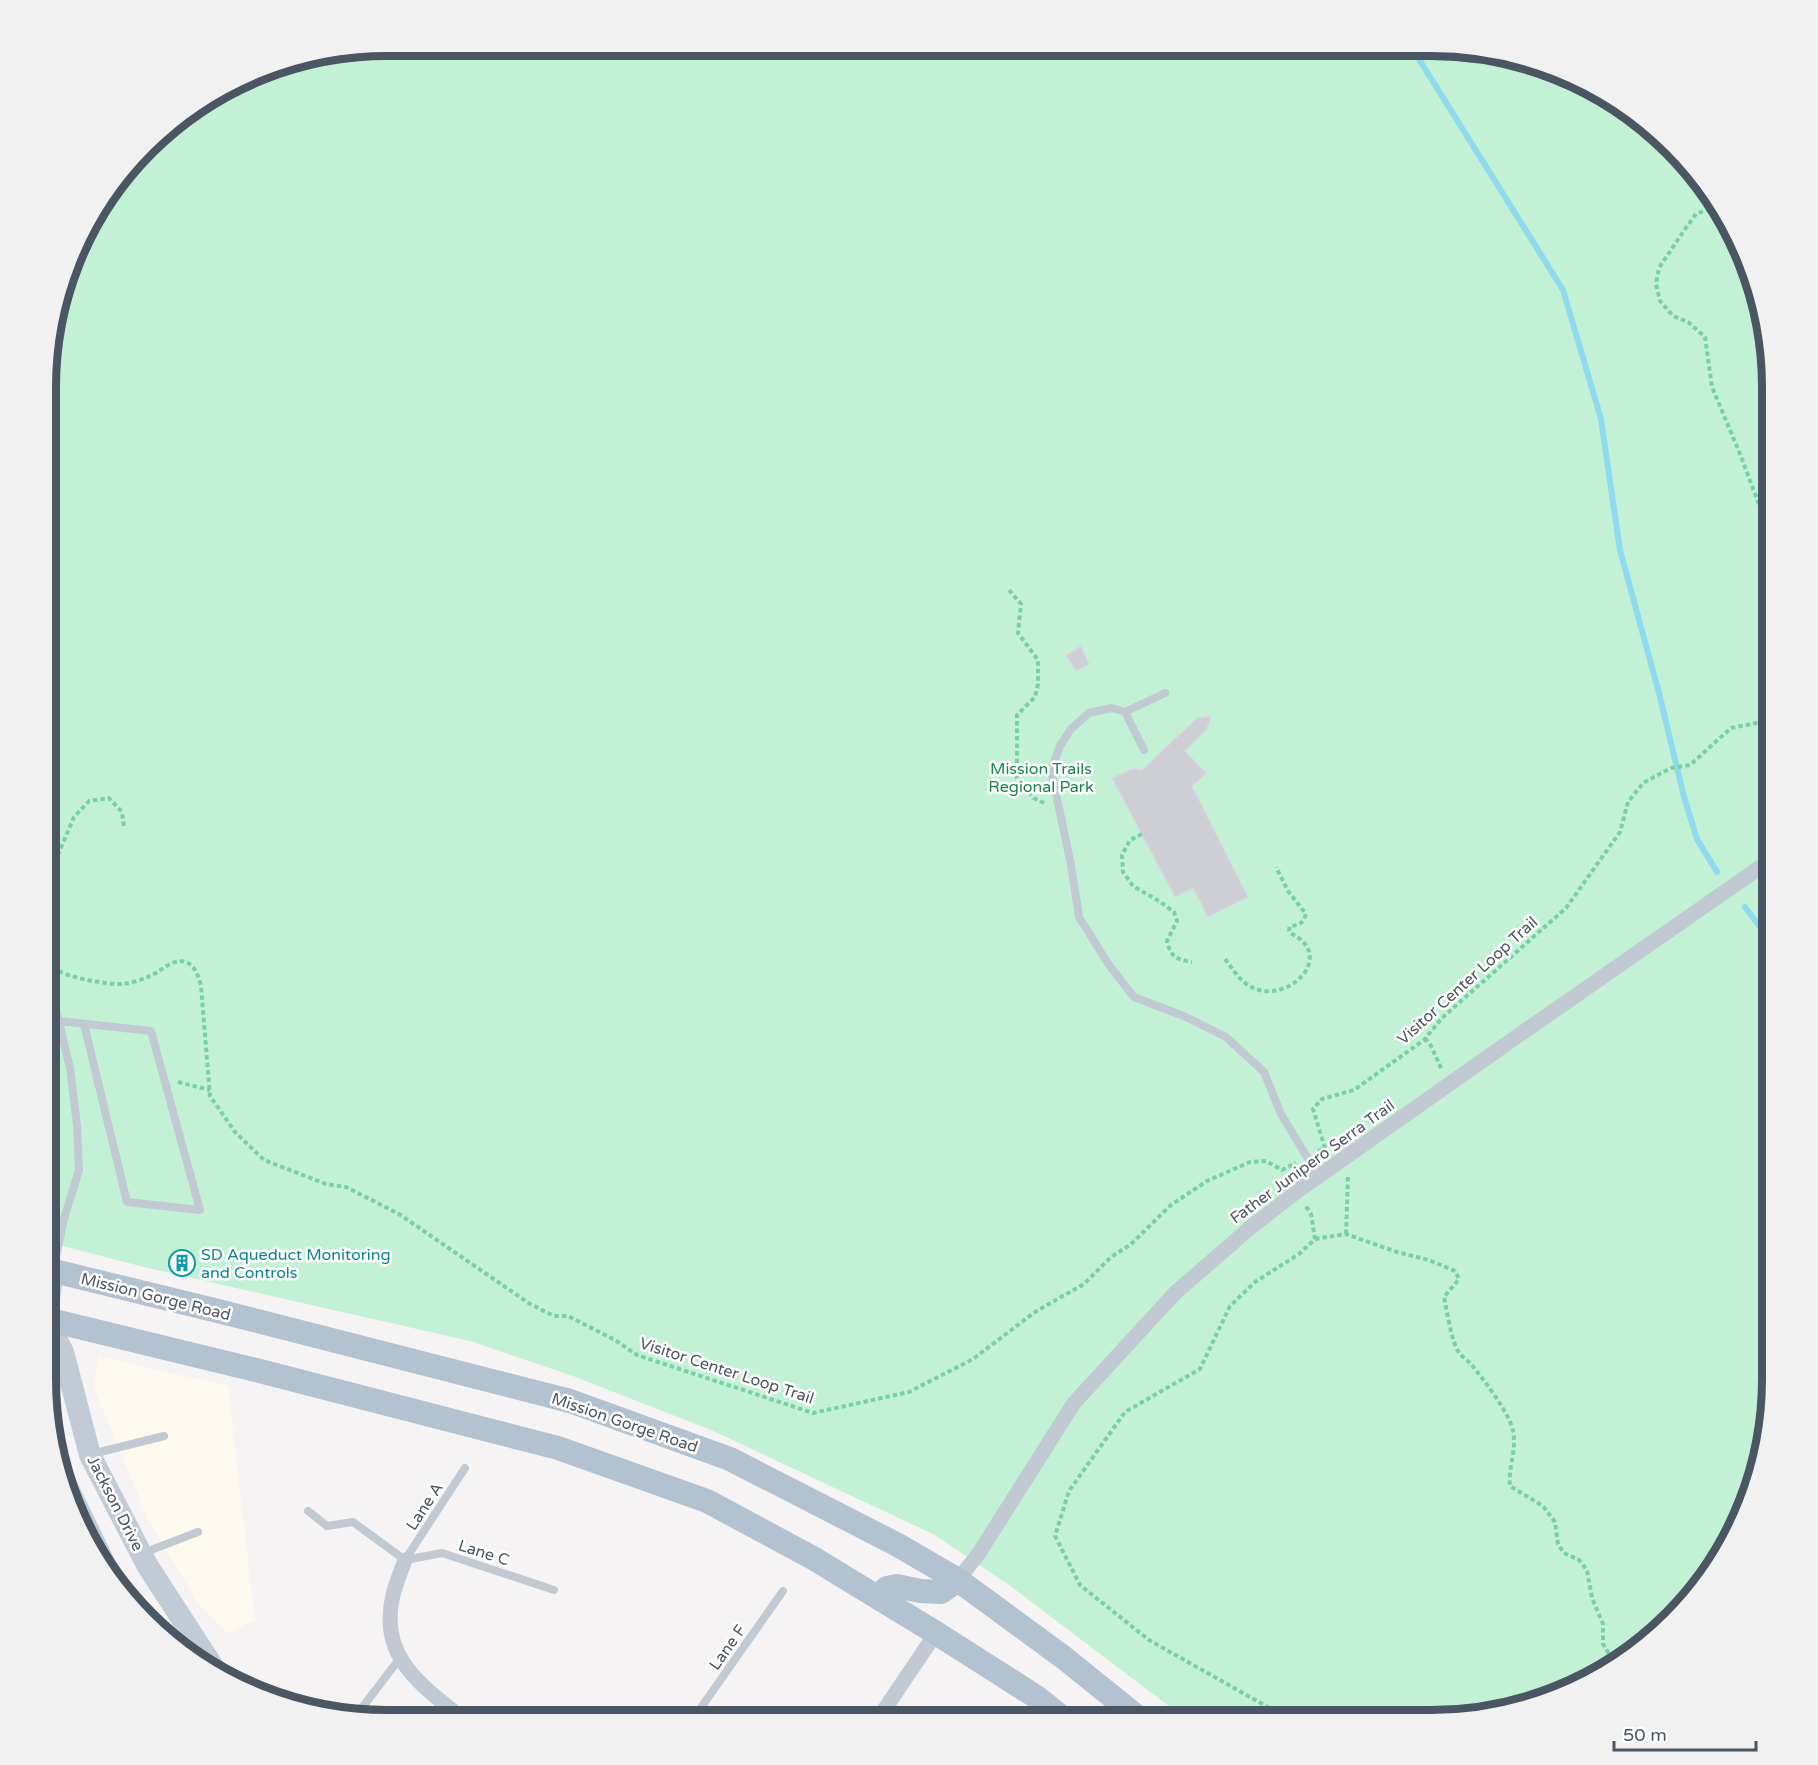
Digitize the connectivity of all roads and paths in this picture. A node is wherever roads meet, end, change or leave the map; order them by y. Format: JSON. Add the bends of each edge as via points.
{"nodes":[{"id":1,"x":1710,"y":209,"type":"edge"},
{"id":2,"x":1762,"y":512,"type":"edge"},
{"id":3,"x":1009,"y":590,"type":"dead end"},
{"id":4,"x":1165,"y":693,"type":"dead end"},
{"id":5,"x":1125,"y":712,"type":"junction"},
{"id":6,"x":1762,"y":722,"type":"edge"},
{"id":7,"x":1144,"y":750,"type":"dead end"},
{"id":8,"x":1058,"y":803,"type":"junction"},
{"id":9,"x":124,"y":827,"type":"dead end"},
{"id":10,"x":1142,"y":834,"type":"dead end"},
{"id":11,"x":55,"y":860,"type":"edge"},
{"id":12,"x":1762,"y":866,"type":"edge"},
{"id":13,"x":1276,"y":867,"type":"dead end"},
{"id":14,"x":1225,"y":959,"type":"dead end"},
{"id":15,"x":1192,"y":962,"type":"dead end"},
{"id":16,"x":55,"y":969,"type":"dead end"},
{"id":17,"x":55,"y":1005,"type":"edge"},
{"id":18,"x":59,"y":1022,"type":"junction"},
{"id":19,"x":84,"y":1024,"type":"junction"},
{"id":20,"x":1425,"y":1038,"type":"junction"},
{"id":21,"x":1450,"y":1083,"type":"junction"},
{"id":22,"x":166,"y":1086,"type":"junction"},
{"id":23,"x":210,"y":1090,"type":"junction"},
{"id":24,"x":1324,"y":1148,"type":"junction"},
{"id":25,"x":1307,"y":1157,"type":"junction"},
{"id":26,"x":1339,"y":1162,"type":"junction"},
{"id":27,"x":1319,"y":1177,"type":"junction"},
{"id":28,"x":1296,"y":1192,"type":"junction"},
{"id":29,"x":1346,"y":1234,"type":"junction"},
{"id":30,"x":1315,"y":1239,"type":"junction"},
{"id":31,"x":55,"y":1252,"type":"edge"},
{"id":32,"x":55,"y":1271,"type":"edge"},
{"id":33,"x":55,"y":1321,"type":"edge"},
{"id":34,"x":55,"y":1336,"type":"edge"},
{"id":35,"x":164,"y":1436,"type":"dead end"},
{"id":36,"x":90,"y":1455,"type":"junction"},
{"id":37,"x":465,"y":1468,"type":"dead end"},
{"id":38,"x":308,"y":1511,"type":"dead end"},
{"id":39,"x":198,"y":1532,"type":"dead end"},
{"id":40,"x":141,"y":1554,"type":"junction"},
{"id":41,"x":405,"y":1560,"type":"junction"},
{"id":42,"x":958,"y":1580,"type":"junction"},
{"id":43,"x":554,"y":1590,"type":"dead end"},
{"id":44,"x":783,"y":1591,"type":"dead end"},
{"id":45,"x":877,"y":1597,"type":"junction"},
{"id":46,"x":936,"y":1633,"type":"junction"},
{"id":47,"x":206,"y":1656,"type":"edge"},
{"id":48,"x":1611,"y":1656,"type":"edge"},
{"id":49,"x":400,"y":1658,"type":"junction"},
{"id":50,"x":361,"y":1709,"type":"edge"},
{"id":51,"x":452,"y":1710,"type":"edge"},
{"id":52,"x":699,"y":1710,"type":"edge"},
{"id":53,"x":884,"y":1710,"type":"edge"},
{"id":54,"x":1053,"y":1710,"type":"edge"},
{"id":55,"x":1129,"y":1710,"type":"edge"},
{"id":56,"x":1273,"y":1710,"type":"edge"}],
"edges":[{"from":1,"to":2,"type":"path","via":[[1696,214],[1685,229],[1659,268],[1656,284],[1659,301],[1673,316],[1688,322],[1705,337],[1712,387]]},
{"from":3,"to":8,"type":"path","via":[[1021,604],[1018,633],[1038,660],[1035,697],[1017,715],[1017,778],[1034,798],[1046,804]]},
{"from":4,"to":5,"type":"lane"},
{"from":5,"to":7,"type":"lane"},
{"from":5,"to":8,"type":"lane","via":[[1112,708],[1089,713],[1071,729],[1059,746],[1051,770]]},
{"from":6,"to":20,"type":"path","name":"Visitor Center Loop Trail","via":[[1731,728],[1690,765],[1671,768],[1643,783],[1628,802],[1620,832],[1566,908],[1442,1018]]},
{"from":8,"to":25,"type":"lane","via":[[1079,917],[1109,965],[1134,997],[1226,1037],[1264,1072],[1281,1114]]},
{"from":9,"to":11,"type":"path","via":[[122,812],[109,798],[89,801],[74,817]]},
{"from":10,"to":15,"type":"path","via":[[1130,840],[1122,855],[1123,872],[1133,886],[1174,912],[1178,921],[1167,941],[1170,952],[1178,960]]},
{"from":12,"to":21,"type":"street","name":"Father Junipero Serra Trail"},
{"from":13,"to":14,"type":"path","via":[[1306,914],[1304,921],[1289,930],[1307,945],[1310,953],[1304,976],[1276,992],[1257,990],[1240,979]]},
{"from":16,"to":23,"type":"path","name":"Visitor Center Loop Trail","via":[[88,980],[122,984],[150,976],[171,964],[192,965],[201,986]]},
{"from":17,"to":18,"type":"lane"},
{"from":18,"to":19,"type":"lane"},
{"from":18,"to":31,"type":"lane","via":[[70,1068],[78,1170]]},
{"from":19,"to":22,"type":"lane","via":[[151,1030]]},
{"from":19,"to":22,"type":"lane","via":[[127,1202],[200,1210]]},
{"from":20,"to":21,"type":"path"},
{"from":20,"to":24,"type":"path","name":"Visitor Center Loop Trail","via":[[1354,1090],[1322,1099],[1313,1108]]},
{"from":21,"to":26,"type":"street","name":"Father Junipero Serra Trail"},
{"from":22,"to":23,"type":"path","via":[[175,1082]]},
{"from":23,"to":25,"type":"path","name":"Visitor Center Loop Trail","via":[[210,1096],[235,1132],[264,1160],[326,1184],[346,1187],[399,1214],[530,1304],[554,1316],[568,1316],[637,1355],[813,1413],[909,1392],[973,1359],[1035,1312],[1084,1284],[1171,1205],[1207,1181],[1250,1162],[1266,1161],[1282,1170]]},
{"from":24,"to":25,"type":"path","name":"Visitor Center Loop Trail"},
{"from":24,"to":26,"type":"path"},
{"from":25,"to":27,"type":"lane"},
{"from":26,"to":27,"type":"street","name":"Father Junipero Serra Trail"},
{"from":26,"to":29,"type":"path","via":[[1348,1176]]},
{"from":27,"to":28,"type":"street","name":"Father Junipero Serra Trail"},
{"from":28,"to":30,"type":"path","via":[[1311,1214]]},
{"from":28,"to":42,"type":"street","name":"Father Junipero Serra Trail","via":[[1175,1293],[1074,1403]]},
{"from":29,"to":30,"type":"path"},
{"from":29,"to":48,"type":"path","via":[[1455,1271],[1459,1279],[1444,1297],[1451,1328],[1458,1350],[1501,1406],[1513,1431],[1510,1486],[1543,1506],[1555,1522],[1558,1544],[1564,1553],[1579,1560],[1587,1570],[1592,1598],[1603,1624],[1603,1644]]},
{"from":30,"to":56,"type":"path","via":[[1255,1282],[1230,1306],[1200,1370],[1125,1412],[1069,1491],[1055,1536],[1080,1585],[1149,1640]]},
{"from":32,"to":42,"type":"main road","name":"Mission Gorge Road","via":[[570,1401],[730,1459]]},
{"from":33,"to":45,"type":"main road","via":[[558,1448],[707,1501]]},
{"from":34,"to":36,"type":"main road","name":"Jackson Drive","via":[[63,1352]]},
{"from":35,"to":36,"type":"lane"},
{"from":36,"to":40,"type":"main road","name":"Jackson Drive"},
{"from":37,"to":41,"type":"lane","name":"Lane A"},
{"from":38,"to":41,"type":"lane","via":[[327,1526],[353,1522]]},
{"from":39,"to":40,"type":"lane"},
{"from":40,"to":47,"type":"main road","name":"Jackson Drive"},
{"from":41,"to":43,"type":"lane","name":"Lane C","via":[[442,1552]]},
{"from":41,"to":49,"type":"street","via":[[390,1611],[392,1635]]},
{"from":42,"to":45,"type":"main road","via":[[941,1592],[897,1586],[887,1588]]},
{"from":42,"to":55,"type":"main road","name":"Mission Gorge Road"},
{"from":44,"to":52,"type":"lane","name":"Lane F"},
{"from":45,"to":46,"type":"main road"},
{"from":46,"to":53,"type":"street"},
{"from":46,"to":54,"type":"main road"},
{"from":49,"to":50,"type":"lane"},
{"from":49,"to":51,"type":"street","via":[[416,1680]]}]}
